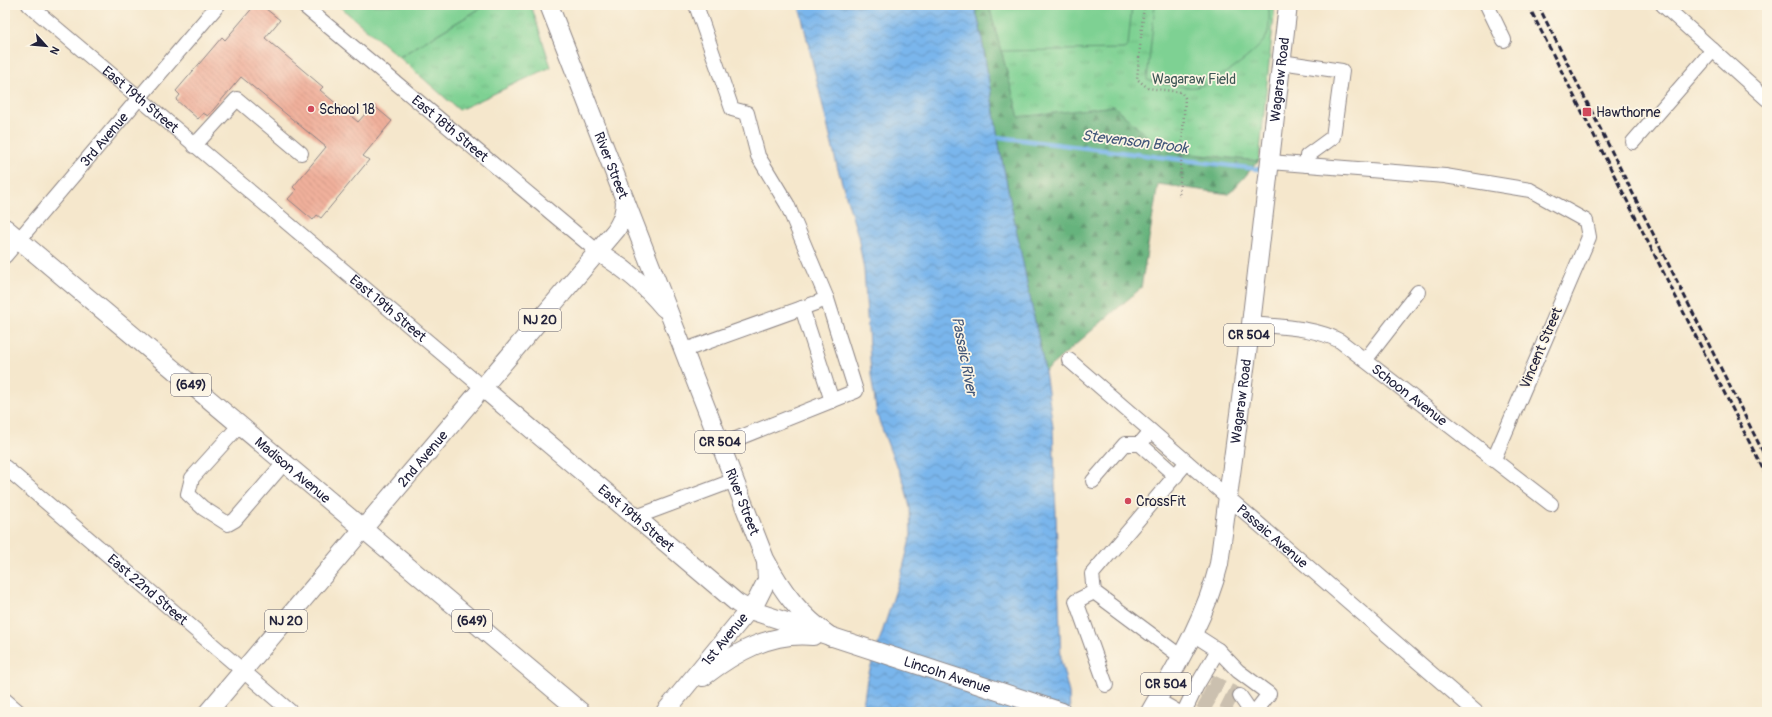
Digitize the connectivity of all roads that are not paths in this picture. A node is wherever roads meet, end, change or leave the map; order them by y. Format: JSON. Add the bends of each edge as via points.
{"nodes":[{"id":1,"x":28,"y":5,"type":"edge"},
{"id":2,"x":218,"y":5,"type":"edge"},
{"id":3,"x":303,"y":5,"type":"edge"},
{"id":4,"x":549,"y":5,"type":"edge"},
{"id":5,"x":696,"y":5,"type":"edge"},
{"id":6,"x":1288,"y":5,"type":"edge"},
{"id":7,"x":1487,"y":5,"type":"edge"},
{"id":8,"x":1662,"y":5,"type":"edge"},
{"id":9,"x":1504,"y":40,"type":"dead end"},
{"id":10,"x":1713,"y":50,"type":"junction"},
{"id":11,"x":1281,"y":62,"type":"junction"},
{"id":12,"x":139,"y":99,"type":"junction"},
{"id":13,"x":1767,"y":99,"type":"edge"},
{"id":14,"x":1633,"y":142,"type":"dead end"},
{"id":15,"x":194,"y":146,"type":"junction"},
{"id":16,"x":301,"y":153,"type":"dead end"},
{"id":17,"x":1270,"y":162,"type":"junction"},
{"id":18,"x":1307,"y":165,"type":"junction"},
{"id":19,"x":625,"y":199,"type":"junction"},
{"id":20,"x":5,"y":228,"type":"edge"},
{"id":21,"x":19,"y":240,"type":"junction"},
{"id":22,"x":598,"y":252,"type":"junction"},
{"id":23,"x":5,"y":256,"type":"edge"},
{"id":24,"x":1418,"y":292,"type":"dead end"},
{"id":25,"x":827,"y":299,"type":"junction"},
{"id":26,"x":802,"y":308,"type":"junction"},
{"id":27,"x":1251,"y":324,"type":"junction"},
{"id":28,"x":675,"y":326,"type":"junction"},
{"id":29,"x":685,"y":350,"type":"junction"},
{"id":30,"x":1366,"y":359,"type":"junction"},
{"id":31,"x":1069,"y":360,"type":"dead end"},
{"id":32,"x":482,"y":388,"type":"junction"},
{"id":33,"x":832,"y":401,"type":"junction"},
{"id":34,"x":239,"y":426,"type":"junction"},
{"id":35,"x":1151,"y":431,"type":"junction"},
{"id":36,"x":1140,"y":444,"type":"junction"},
{"id":37,"x":721,"y":445,"type":"junction"},
{"id":38,"x":1494,"y":459,"type":"junction"},
{"id":39,"x":1187,"y":462,"type":"junction"},
{"id":40,"x":284,"y":463,"type":"junction"},
{"id":41,"x":5,"y":467,"type":"edge"},
{"id":42,"x":1176,"y":476,"type":"junction"},
{"id":43,"x":735,"y":480,"type":"junction"},
{"id":44,"x":1093,"y":481,"type":"dead end"},
{"id":45,"x":1228,"y":498,"type":"junction"},
{"id":46,"x":1551,"y":504,"type":"dead end"},
{"id":47,"x":636,"y":517,"type":"junction"},
{"id":48,"x":363,"y":530,"type":"junction"},
{"id":49,"x":765,"y":559,"type":"junction"},
{"id":50,"x":1094,"y":592,"type":"junction"},
{"id":51,"x":750,"y":610,"type":"junction"},
{"id":52,"x":1192,"y":634,"type":"junction"},
{"id":53,"x":831,"y":637,"type":"junction"},
{"id":54,"x":1218,"y":650,"type":"junction"},
{"id":55,"x":1180,"y":656,"type":"junction"},
{"id":56,"x":243,"y":671,"type":"junction"},
{"id":57,"x":1106,"y":685,"type":"dead end"},
{"id":58,"x":5,"y":700,"type":"edge"},
{"id":59,"x":1240,"y":705,"type":"tunnel mouth"},
{"id":60,"x":1154,"y":706,"type":"edge"},
{"id":61,"x":667,"y":710,"type":"edge"},
{"id":62,"x":19,"y":712,"type":"edge"},
{"id":63,"x":208,"y":712,"type":"edge"},
{"id":64,"x":291,"y":712,"type":"edge"},
{"id":65,"x":581,"y":712,"type":"edge"},
{"id":66,"x":1062,"y":712,"type":"edge"},
{"id":67,"x":1178,"y":712,"type":"edge"},
{"id":68,"x":1184,"y":712,"type":"edge"},
{"id":69,"x":1251,"y":712,"type":"edge"},
{"id":70,"x":1255,"y":712,"type":"edge"},
{"id":71,"x":1476,"y":712,"type":"edge"}],
"edges":[{"from":1,"to":12,"type":"street","name":"East 19th Street"},
{"from":2,"to":12,"type":"street","name":"3rd Avenue"},
{"from":3,"to":22,"type":"street","name":"East 18th Street"},
{"from":4,"to":19,"type":"main road","name":"River Street"},
{"from":5,"to":25,"type":"street","via":[[732,109],[747,113],[758,156],[787,204]]},
{"from":6,"to":11,"type":"main road","name":"Wagaraw Road","number":"CR 504"},
{"from":7,"to":9,"type":"street"},
{"from":8,"to":10,"type":"street"},
{"from":10,"to":13,"type":"street"},
{"from":10,"to":14,"type":"street"},
{"from":11,"to":17,"type":"main road","name":"Wagaraw Road","number":"CR 504"},
{"from":11,"to":18,"type":"street","via":[[1342,72],[1333,137],[1307,156]]},
{"from":12,"to":15,"type":"street","name":"East 19th Street"},
{"from":12,"to":21,"type":"street","name":"3rd Avenue"},
{"from":15,"to":16,"type":"street","via":[[237,99]]},
{"from":15,"to":32,"type":"street","name":"East 19th Street"},
{"from":17,"to":18,"type":"street"},
{"from":17,"to":27,"type":"main road","name":"Wagaraw Road","number":"CR 504"},
{"from":18,"to":38,"type":"street","name":"Vincent Street","via":[[1445,176],[1530,190],[1586,222],[1589,236]]},
{"from":19,"to":22,"type":"main road","name":"2nd Avenue","via":[[622,220]]},
{"from":19,"to":28,"type":"main road","name":"River Street"},
{"from":20,"to":21,"type":"main road","name":"Madison Avenue"},
{"from":21,"to":23,"type":"street","name":"3rd Avenue"},
{"from":21,"to":34,"type":"main road","name":"Madison Avenue","number":"(649)"},
{"from":22,"to":28,"type":"main road","name":"River Street","number":"CR 504","via":[[621,267],[653,295]]},
{"from":22,"to":32,"type":"main road","name":"2nd Avenue","number":"NJ 20"},
{"from":24,"to":30,"type":"street"},
{"from":25,"to":26,"type":"street"},
{"from":25,"to":33,"type":"street","via":[[856,391]]},
{"from":26,"to":29,"type":"street"},
{"from":26,"to":33,"type":"street"},
{"from":27,"to":30,"type":"street","name":"Schoon Avenue","via":[[1329,334]]},
{"from":27,"to":45,"type":"main road","name":"Wagaraw Road","number":"CR 504"},
{"from":28,"to":29,"type":"main road","name":"River Street","number":"CR 504"},
{"from":29,"to":37,"type":"main road","name":"River Street","number":"CR 504"},
{"from":30,"to":38,"type":"street","name":"Schoon Avenue"},
{"from":31,"to":35,"type":"street","name":"Passaic Avenue"},
{"from":32,"to":47,"type":"main road","name":"East 19th Street"},
{"from":32,"to":48,"type":"main road","name":"2nd Avenue","number":"NJ 20"},
{"from":33,"to":37,"type":"street"},
{"from":34,"to":40,"type":"main road","name":"Madison Avenue","number":"(649)"},
{"from":34,"to":40,"type":"street","via":[[192,478],[188,494],[203,508],[228,524],[235,520]]},
{"from":35,"to":36,"type":"street"},
{"from":35,"to":39,"type":"street","name":"Passaic Avenue"},
{"from":36,"to":42,"type":"street"},
{"from":36,"to":44,"type":"street","via":[[1125,444]]},
{"from":37,"to":43,"type":"main road","name":"River Street","number":"CR 504"},
{"from":38,"to":46,"type":"street","name":"Schoon Avenue"},
{"from":39,"to":42,"type":"street"},
{"from":39,"to":45,"type":"street","name":"Passaic Avenue"},
{"from":40,"to":48,"type":"main road","name":"Madison Avenue","number":"(649)"},
{"from":41,"to":56,"type":"street","name":"East 22nd Street"},
{"from":42,"to":50,"type":"street","via":[[1092,574]]},
{"from":43,"to":47,"type":"street"},
{"from":43,"to":49,"type":"main road","name":"River Street","number":"CR 504"},
{"from":45,"to":52,"type":"main road","name":"Wagaraw Road","number":"CR 504","via":[[1214,585]]},
{"from":45,"to":71,"type":"street","name":"Passaic Avenue"},
{"from":47,"to":51,"type":"main road","name":"East 19th Street","via":[[737,602]]},
{"from":48,"to":56,"type":"main road","name":"2nd Avenue","number":"NJ 20"},
{"from":48,"to":65,"type":"main road","name":"Madison Avenue","number":"(649)"},
{"from":49,"to":51,"type":"main road","name":"1st Avenue","via":[[767,580]]},
{"from":49,"to":53,"type":"main road","name":"River Street","number":"CR 504","via":[[799,611]]},
{"from":50,"to":55,"type":"street"},
{"from":50,"to":57,"type":"street","via":[[1076,601]]},
{"from":51,"to":53,"type":"main road","name":"East 19th Street"},
{"from":51,"to":61,"type":"main road","name":"1st Avenue"},
{"from":52,"to":54,"type":"street"},
{"from":52,"to":55,"type":"main road","name":"Wagaraw Road","number":"CR 504"},
{"from":53,"to":61,"type":"main road","number":"CR 504","via":[[790,636],[773,638],[754,645],[701,679]]},
{"from":53,"to":66,"type":"main road","name":"Lincoln Avenue","number":"CR 504"},
{"from":54,"to":68,"type":"street","via":[[1202,690]]},
{"from":54,"to":70,"type":"street","via":[[1238,671],[1269,694]]},
{"from":55,"to":60,"type":"main road","name":"Wagaraw Road","number":"CR 504"},
{"from":56,"to":63,"type":"main road","name":"2nd Avenue","number":"NJ 20"},
{"from":56,"to":64,"type":"street","name":"East 22nd Street"},
{"from":58,"to":62,"type":"street"},
{"from":59,"to":69,"type":"street"},
{"from":60,"to":67,"type":"street"}]}
